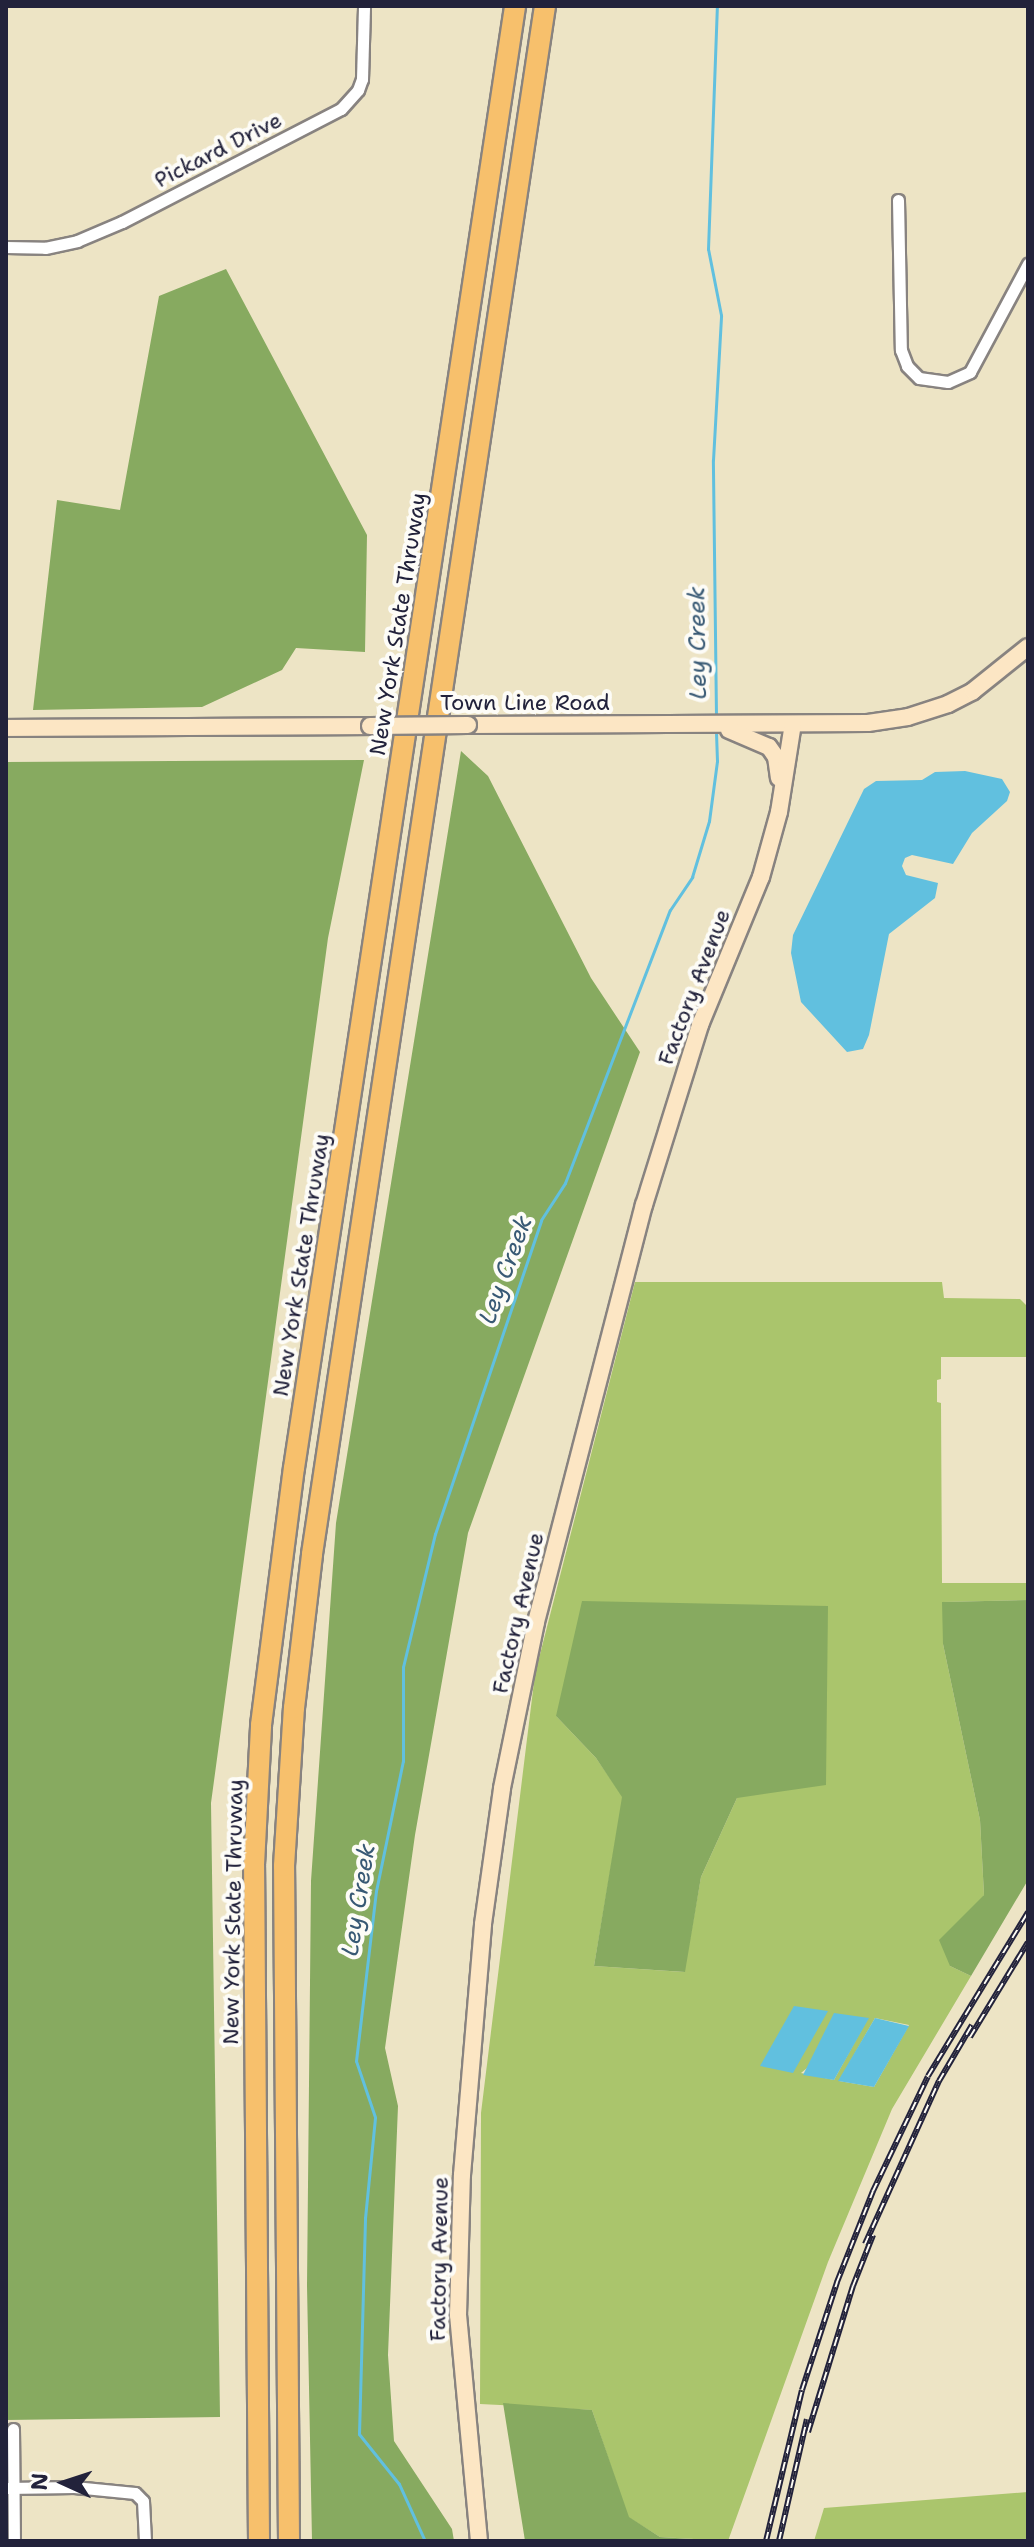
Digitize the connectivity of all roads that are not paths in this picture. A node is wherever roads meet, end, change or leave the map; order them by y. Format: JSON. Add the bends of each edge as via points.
{"nodes":[{"id":1,"x":364,"y":6,"type":"edge"},
{"id":2,"x":515,"y":6,"type":"edge"},
{"id":3,"x":545,"y":6,"type":"edge"},
{"id":4,"x":898,"y":200,"type":"dead end"},
{"id":5,"x":6,"y":247,"type":"edge"},
{"id":6,"x":1028,"y":264,"type":"edge"},
{"id":7,"x":1027,"y":647,"type":"edge"},
{"id":8,"x":793,"y":724,"type":"junction"},
{"id":9,"x":6,"y":728,"type":"edge"},
{"id":10,"x":737,"y":729,"type":"junction"},
{"id":11,"x":782,"y":791,"type":"junction"},
{"id":12,"x":13,"y":2429,"type":"dead end"},
{"id":13,"x":10,"y":2488,"type":"edge"},
{"id":14,"x":14,"y":2541,"type":"edge"},
{"id":15,"x":145,"y":2541,"type":"edge"},
{"id":16,"x":259,"y":2541,"type":"edge"},
{"id":17,"x":289,"y":2541,"type":"edge"},
{"id":18,"x":479,"y":2541,"type":"edge"}],
"edges":[{"from":1,"to":5,"type":"street","name":"Pickard Drive","via":[[362,79],[341,109],[77,241],[45,248]]},
{"from":2,"to":16,"type":"highway","name":"New York State Thruway","via":[[294,1468],[261,1725],[254,1865]]},
{"from":3,"to":17,"type":"highway","via":[[295,1694],[284,1866]]},
{"from":4,"to":6,"type":"street","via":[[901,350],[919,378],[948,382],[970,372]]},
{"from":7,"to":8,"type":"street","via":[[973,691],[922,713],[868,723]]},
{"from":8,"to":10,"type":"street"},
{"from":8,"to":11,"type":"street","name":"Factory Avenue"},
{"from":9,"to":10,"type":"street","name":"Town Line Road","bridge":true,"via":[[691,724]]},
{"from":10,"to":11,"type":"street","via":[[769,747]]},
{"from":11,"to":18,"type":"street","name":"Factory Avenue","via":[[761,877],[696,1038],[644,1205],[536,1622],[502,1788],[483,1924],[462,2175],[458,2315]]},
{"from":12,"to":13,"type":"street"},
{"from":13,"to":14,"type":"street"},
{"from":13,"to":15,"type":"street","via":[[135,2493],[143,2501]]}]}
